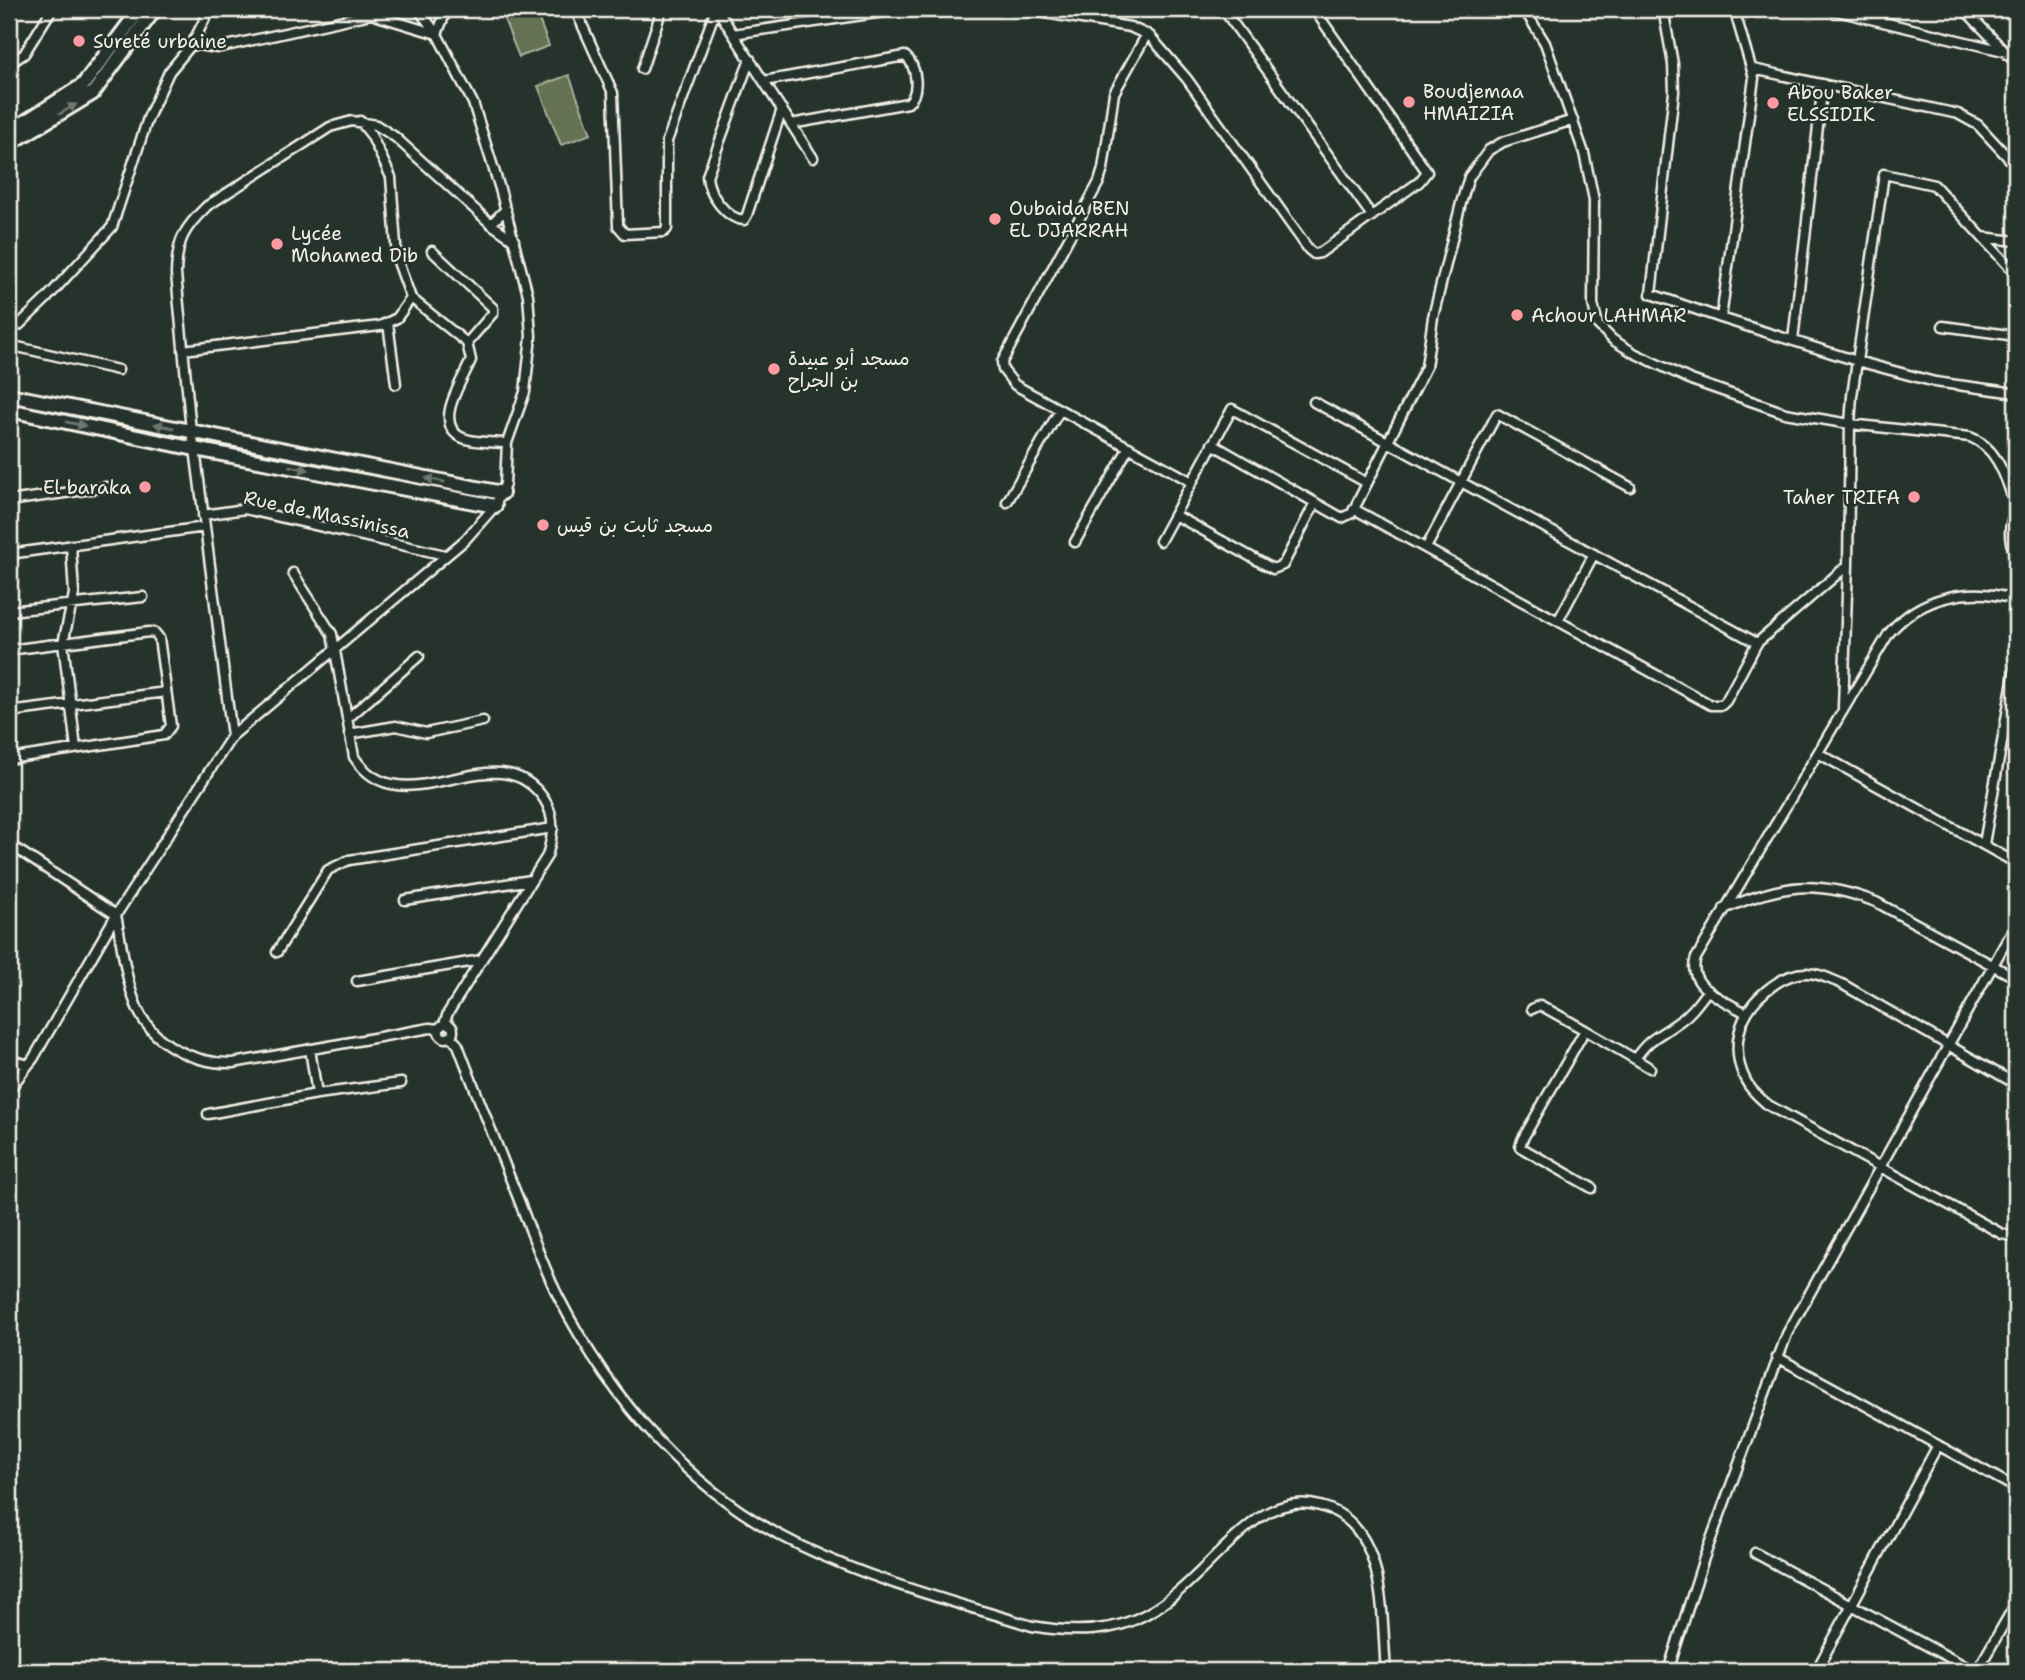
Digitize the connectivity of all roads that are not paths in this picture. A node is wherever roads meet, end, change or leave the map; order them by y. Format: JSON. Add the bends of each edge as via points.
{"nodes":[{"id":1,"x":12,"y":9,"type":"edge"},
{"id":2,"x":52,"y":9,"type":"edge"},
{"id":3,"x":140,"y":9,"type":"edge"},
{"id":4,"x":155,"y":9,"type":"edge"},
{"id":5,"x":210,"y":9,"type":"edge"},
{"id":6,"x":418,"y":9,"type":"edge"},
{"id":7,"x":447,"y":9,"type":"edge"},
{"id":8,"x":575,"y":9,"type":"edge"},
{"id":9,"x":662,"y":9,"type":"edge"},
{"id":10,"x":716,"y":9,"type":"edge"},
{"id":11,"x":904,"y":9,"type":"edge"},
{"id":12,"x":1021,"y":9,"type":"edge"},
{"id":13,"x":1223,"y":9,"type":"edge"},
{"id":14,"x":1314,"y":9,"type":"edge"},
{"id":15,"x":1521,"y":9,"type":"edge"},
{"id":16,"x":1663,"y":9,"type":"edge"},
{"id":17,"x":1734,"y":9,"type":"edge"},
{"id":18,"x":1829,"y":9,"type":"edge"},
{"id":19,"x":1964,"y":9,"type":"edge"},
{"id":20,"x":9,"y":13,"type":"edge"},
{"id":21,"x":437,"y":34,"type":"junction"},
{"id":22,"x":733,"y":34,"type":"junction"},
{"id":23,"x":1147,"y":34,"type":"junction"},
{"id":24,"x":192,"y":44,"type":"junction"},
{"id":25,"x":2003,"y":49,"type":"junction"},
{"id":26,"x":2016,"y":54,"type":"edge"},
{"id":27,"x":750,"y":59,"type":"junction"},
{"id":28,"x":2016,"y":63,"type":"edge"},
{"id":29,"x":9,"y":64,"type":"edge"},
{"id":30,"x":642,"y":69,"type":"dead end"},
{"id":31,"x":1753,"y":69,"type":"junction"},
{"id":32,"x":764,"y":81,"type":"junction"},
{"id":33,"x":1823,"y":84,"type":"junction"},
{"id":34,"x":782,"y":109,"type":"junction"},
{"id":35,"x":1573,"y":120,"type":"junction"},
{"id":36,"x":360,"y":121,"type":"junction"},
{"id":37,"x":791,"y":124,"type":"junction"},
{"id":38,"x":9,"y":132,"type":"edge"},
{"id":39,"x":9,"y":144,"type":"edge"},
{"id":40,"x":813,"y":158,"type":"dead end"},
{"id":41,"x":2016,"y":166,"type":"edge"},
{"id":42,"x":506,"y":209,"type":"junction"},
{"id":43,"x":1372,"y":216,"type":"junction"},
{"id":44,"x":491,"y":224,"type":"junction"},
{"id":45,"x":1982,"y":237,"type":"junction"},
{"id":46,"x":514,"y":240,"type":"junction"},
{"id":47,"x":2016,"y":241,"type":"edge"},
{"id":48,"x":432,"y":251,"type":"dead end"},
{"id":49,"x":2016,"y":274,"type":"edge"},
{"id":50,"x":411,"y":298,"type":"junction"},
{"id":51,"x":1721,"y":318,"type":"junction"},
{"id":52,"x":388,"y":323,"type":"junction"},
{"id":53,"x":1943,"y":326,"type":"dead end"},
{"id":54,"x":9,"y":327,"type":"edge"},
{"id":55,"x":2016,"y":336,"type":"edge"},
{"id":56,"x":1793,"y":340,"type":"junction"},
{"id":57,"x":467,"y":344,"type":"junction"},
{"id":58,"x":9,"y":345,"type":"edge"},
{"id":59,"x":183,"y":350,"type":"junction"},
{"id":60,"x":1857,"y":361,"type":"junction"},
{"id":61,"x":118,"y":370,"type":"dead end"},
{"id":62,"x":397,"y":384,"type":"dead end"},
{"id":63,"x":2016,"y":393,"type":"edge"},
{"id":64,"x":9,"y":395,"type":"edge"},
{"id":65,"x":1314,"y":402,"type":"dead end"},
{"id":66,"x":9,"y":410,"type":"edge"},
{"id":67,"x":1060,"y":410,"type":"junction"},
{"id":68,"x":1850,"y":424,"type":"junction"},
{"id":69,"x":191,"y":431,"type":"junction"},
{"id":70,"x":1389,"y":442,"type":"junction"},
{"id":71,"x":508,"y":443,"type":"junction"},
{"id":72,"x":1213,"y":444,"type":"junction"},
{"id":73,"x":1129,"y":447,"type":"junction"},
{"id":74,"x":195,"y":449,"type":"junction"},
{"id":75,"x":1461,"y":481,"type":"junction"},
{"id":76,"x":1192,"y":482,"type":"junction"},
{"id":77,"x":1367,"y":483,"type":"junction"},
{"id":78,"x":1630,"y":486,"type":"dead end"},
{"id":79,"x":106,"y":487,"type":"dead end"},
{"id":80,"x":502,"y":493,"type":"junction"},
{"id":81,"x":9,"y":500,"type":"edge"},
{"id":82,"x":1007,"y":502,"type":"dead end"},
{"id":83,"x":1315,"y":503,"type":"junction"},
{"id":84,"x":495,"y":506,"type":"junction"},
{"id":85,"x":2016,"y":507,"type":"edge"},
{"id":86,"x":1354,"y":509,"type":"junction"},
{"id":87,"x":1175,"y":514,"type":"junction"},
{"id":88,"x":203,"y":515,"type":"junction"},
{"id":89,"x":205,"y":527,"type":"junction"},
{"id":90,"x":1160,"y":541,"type":"dead end"},
{"id":91,"x":1075,"y":542,"type":"dead end"},
{"id":92,"x":71,"y":545,"type":"junction"},
{"id":93,"x":1426,"y":548,"type":"junction"},
{"id":94,"x":9,"y":554,"type":"edge"},
{"id":95,"x":1594,"y":554,"type":"junction"},
{"id":96,"x":445,"y":555,"type":"junction"},
{"id":97,"x":2016,"y":555,"type":"edge"},
{"id":98,"x":1848,"y":565,"type":"junction"},
{"id":99,"x":293,"y":573,"type":"dead end"},
{"id":100,"x":143,"y":597,"type":"dead end"},
{"id":101,"x":2016,"y":600,"type":"edge"},
{"id":102,"x":73,"y":603,"type":"junction"},
{"id":103,"x":9,"y":611,"type":"edge"},
{"id":104,"x":1558,"y":621,"type":"junction"},
{"id":105,"x":63,"y":643,"type":"junction"},
{"id":106,"x":1757,"y":643,"type":"junction"},
{"id":107,"x":336,"y":648,"type":"junction"},
{"id":108,"x":9,"y":650,"type":"edge"},
{"id":109,"x":419,"y":656,"type":"dead end"},
{"id":110,"x":2016,"y":663,"type":"edge"},
{"id":111,"x":166,"y":692,"type":"junction"},
{"id":112,"x":70,"y":704,"type":"junction"},
{"id":113,"x":1843,"y":710,"type":"junction"},
{"id":114,"x":9,"y":712,"type":"edge"},
{"id":115,"x":346,"y":719,"type":"junction"},
{"id":116,"x":483,"y":721,"type":"dead end"},
{"id":117,"x":349,"y":734,"type":"junction"},
{"id":118,"x":232,"y":736,"type":"junction"},
{"id":119,"x":76,"y":748,"type":"junction"},
{"id":120,"x":1818,"y":753,"type":"junction"},
{"id":121,"x":9,"y":759,"type":"edge"},
{"id":122,"x":553,"y":828,"type":"junction"},
{"id":123,"x":9,"y":844,"type":"edge"},
{"id":124,"x":1984,"y":844,"type":"junction"},
{"id":125,"x":2016,"y":863,"type":"edge"},
{"id":126,"x":531,"y":880,"type":"junction"},
{"id":127,"x":405,"y":900,"type":"dead end"},
{"id":128,"x":1724,"y":909,"type":"junction"},
{"id":129,"x":116,"y":915,"type":"junction"},
{"id":130,"x":2016,"y":924,"type":"edge"},
{"id":131,"x":276,"y":952,"type":"dead end"},
{"id":132,"x":481,"y":960,"type":"junction"},
{"id":133,"x":1993,"y":965,"type":"junction"},
{"id":134,"x":2016,"y":978,"type":"edge"},
{"id":135,"x":357,"y":981,"type":"dead end"},
{"id":136,"x":1707,"y":990,"type":"junction"},
{"id":137,"x":1532,"y":1009,"type":"dead end"},
{"id":138,"x":1746,"y":1013,"type":"junction"},
{"id":139,"x":442,"y":1027,"type":"junction"},
{"id":140,"x":1585,"y":1030,"type":"junction"},
{"id":141,"x":1948,"y":1046,"type":"junction"},
{"id":142,"x":310,"y":1049,"type":"junction"},
{"id":143,"x":9,"y":1059,"type":"edge"},
{"id":144,"x":1635,"y":1059,"type":"junction"},
{"id":145,"x":28,"y":1065,"type":"junction"},
{"id":146,"x":1650,"y":1068,"type":"dead end"},
{"id":147,"x":401,"y":1083,"type":"dead end"},
{"id":148,"x":2016,"y":1084,"type":"edge"},
{"id":149,"x":9,"y":1090,"type":"edge"},
{"id":150,"x":317,"y":1094,"type":"junction"},
{"id":151,"x":208,"y":1114,"type":"dead end"},
{"id":152,"x":1880,"y":1168,"type":"junction"},
{"id":153,"x":1591,"y":1188,"type":"dead end"},
{"id":154,"x":2016,"y":1237,"type":"edge"},
{"id":155,"x":1777,"y":1357,"type":"junction"},
{"id":156,"x":1938,"y":1445,"type":"junction"},
{"id":157,"x":2016,"y":1488,"type":"edge"},
{"id":158,"x":1755,"y":1553,"type":"dead end"},
{"id":159,"x":2016,"y":1603,"type":"edge"},
{"id":160,"x":1851,"y":1605,"type":"junction"},
{"id":161,"x":1386,"y":1671,"type":"edge"},
{"id":162,"x":1668,"y":1671,"type":"edge"},
{"id":163,"x":1816,"y":1671,"type":"edge"},
{"id":164,"x":1975,"y":1671,"type":"edge"}],
"edges":[{"from":1,"to":20,"type":"street"},
{"from":2,"to":29,"type":"street","via":[[23,54]]},
{"from":3,"to":38,"type":"main road","via":[[83,85]]},
{"from":39,"to":4,"type":"main road","one_way":true,"via":[[93,93]]},
{"from":5,"to":24,"type":"street"},
{"from":6,"to":21,"type":"street"},
{"from":7,"to":21,"type":"street"},
{"from":8,"to":10,"type":"street","via":[[613,93],[618,226],[625,234],[667,229],[667,141]]},
{"from":9,"to":30,"type":"street"},
{"from":10,"to":22,"type":"street"},
{"from":11,"to":22,"type":"street"},
{"from":12,"to":23,"type":"street","via":[[1130,27]]},
{"from":13,"to":43,"type":"street"},
{"from":14,"to":43,"type":"street","via":[[1426,168],[1419,182]]},
{"from":15,"to":35,"type":"street","via":[[1545,43]]},
{"from":16,"to":51,"type":"street","via":[[1674,92],[1651,294]]},
{"from":17,"to":31,"type":"street"},
{"from":18,"to":25,"type":"street"},
{"from":19,"to":25,"type":"street"},
{"from":21,"to":24,"type":"street","via":[[371,14],[217,48]]},
{"from":21,"to":42,"type":"street","via":[[473,103]]},
{"from":22,"to":27,"type":"street"},
{"from":23,"to":43,"type":"street","via":[[1187,79],[1309,250],[1320,253]]},
{"from":23,"to":67,"type":"street","via":[[1114,93],[1099,182],[1002,362],[1015,384]]},
{"from":24,"to":54,"type":"street","via":[[169,72],[148,118],[112,227],[46,299],[19,325]]},
{"from":25,"to":26,"type":"street"},
{"from":25,"to":28,"type":"street"},
{"from":27,"to":32,"type":"street"},
{"from":27,"to":34,"type":"street","via":[[707,176],[724,212],[735,220],[747,215]]},
{"from":31,"to":33,"type":"street"},
{"from":31,"to":51,"type":"street"},
{"from":32,"to":34,"type":"street"},
{"from":32,"to":37,"type":"street","via":[[905,56],[912,63],[916,90],[912,101]]},
{"from":33,"to":41,"type":"street","via":[[1958,114],[1978,125]]},
{"from":33,"to":56,"type":"street"},
{"from":34,"to":37,"type":"street"},
{"from":35,"to":68,"type":"street","via":[[1594,200],[1593,304],[1598,325],[1634,353],[1691,380],[1785,413]]},
{"from":35,"to":70,"type":"street","via":[[1503,142],[1489,150],[1469,177],[1433,317],[1426,366]]},
{"from":36,"to":44,"type":"street","via":[[395,137]]},
{"from":36,"to":50,"type":"street","via":[[391,177],[397,259]]},
{"from":36,"to":59,"type":"street","via":[[330,127],[207,206],[192,221],[181,236],[177,255]]},
{"from":37,"to":40,"type":"street"},
{"from":42,"to":44,"type":"street"},
{"from":42,"to":46,"type":"street"},
{"from":44,"to":46,"type":"street"},
{"from":45,"to":47,"type":"street"},
{"from":45,"to":49,"type":"street"},
{"from":45,"to":60,"type":"street","via":[[1934,185],[1884,174]]},
{"from":46,"to":71,"type":"street","via":[[528,295],[531,336],[525,392]]},
{"from":48,"to":57,"type":"street","via":[[493,308]]},
{"from":50,"to":52,"type":"street"},
{"from":50,"to":57,"type":"street"},
{"from":51,"to":56,"type":"street"},
{"from":52,"to":59,"type":"street"},
{"from":52,"to":62,"type":"street"},
{"from":53,"to":55,"type":"street"},
{"from":56,"to":60,"type":"street"},
{"from":57,"to":71,"type":"street","via":[[471,360],[448,411],[451,426],[464,439]]},
{"from":58,"to":61,"type":"street"},
{"from":59,"to":69,"type":"street"},
{"from":60,"to":63,"type":"street","via":[[1935,382]]},
{"from":60,"to":68,"type":"street"},
{"from":69,"to":64,"type":"main road","one_way":true},
{"from":65,"to":70,"type":"street"},
{"from":66,"to":74,"type":"main road","one_way":true},
{"from":67,"to":73,"type":"street"},
{"from":67,"to":82,"type":"street"},
{"from":68,"to":85,"type":"street","via":[[1980,441],[1993,453]]},
{"from":68,"to":98,"type":"street"},
{"from":69,"to":74,"type":"street"},
{"from":80,"to":69,"type":"main road","one_way":true},
{"from":70,"to":75,"type":"street"},
{"from":70,"to":77,"type":"street"},
{"from":71,"to":80,"type":"street"},
{"from":72,"to":76,"type":"street"},
{"from":72,"to":77,"type":"street","via":[[1232,409]]},
{"from":72,"to":83,"type":"street"},
{"from":73,"to":76,"type":"street"},
{"from":73,"to":91,"type":"street"},
{"from":74,"to":84,"type":"main road","one_way":true},
{"from":74,"to":88,"type":"street"},
{"from":75,"to":78,"type":"street","via":[[1497,414]]},
{"from":75,"to":93,"type":"street"},
{"from":75,"to":95,"type":"street"},
{"from":76,"to":87,"type":"street"},
{"from":77,"to":86,"type":"street"},
{"from":79,"to":81,"type":"street"},
{"from":80,"to":84,"type":"street"},
{"from":83,"to":86,"type":"street","via":[[1342,519]]},
{"from":83,"to":87,"type":"street","via":[[1283,565],[1273,569]]},
{"from":84,"to":96,"type":"street"},
{"from":85,"to":97,"type":"street","via":[[2010,532]]},
{"from":86,"to":93,"type":"street"},
{"from":87,"to":90,"type":"street"},
{"from":88,"to":89,"type":"street"},
{"from":88,"to":96,"type":"street","name":"Rue de Massinissa","via":[[245,509]]},
{"from":89,"to":92,"type":"street"},
{"from":89,"to":118,"type":"street"},
{"from":92,"to":94,"type":"street"},
{"from":92,"to":102,"type":"street"},
{"from":93,"to":104,"type":"street"},
{"from":95,"to":104,"type":"street"},
{"from":95,"to":106,"type":"street"},
{"from":96,"to":107,"type":"street"},
{"from":98,"to":106,"type":"street"},
{"from":98,"to":113,"type":"street"},
{"from":99,"to":107,"type":"street","via":[[326,621]]},
{"from":100,"to":102,"type":"street"},
{"from":101,"to":113,"type":"street","via":[[1983,593],[1956,596],[1912,611],[1889,633]]},
{"from":102,"to":103,"type":"street"},
{"from":102,"to":105,"type":"street"},
{"from":104,"to":106,"type":"street","via":[[1716,706],[1726,701]]},
{"from":105,"to":108,"type":"street"},
{"from":105,"to":111,"type":"street","via":[[155,634]]},
{"from":105,"to":112,"type":"street"},
{"from":107,"to":115,"type":"street"},
{"from":107,"to":118,"type":"street"},
{"from":109,"to":115,"type":"street"},
{"from":110,"to":124,"type":"street"},
{"from":111,"to":112,"type":"street"},
{"from":111,"to":119,"type":"street","via":[[171,726],[164,736]]},
{"from":112,"to":114,"type":"street"},
{"from":112,"to":119,"type":"street"},
{"from":113,"to":120,"type":"street"},
{"from":115,"to":117,"type":"street"},
{"from":116,"to":117,"type":"street","via":[[426,733],[396,726]]},
{"from":117,"to":122,"type":"street","via":[[363,771],[393,785],[514,773],[537,789],[552,816]]},
{"from":118,"to":129,"type":"street"},
{"from":119,"to":121,"type":"street"},
{"from":120,"to":124,"type":"street"},
{"from":120,"to":128,"type":"street"},
{"from":122,"to":126,"type":"street","via":[[547,856]]},
{"from":122,"to":131,"type":"street","via":[[336,865],[322,878]]},
{"from":123,"to":129,"type":"street"},
{"from":124,"to":125,"type":"street"},
{"from":126,"to":127,"type":"street"},
{"from":126,"to":132,"type":"street"},
{"from":128,"to":133,"type":"street","via":[[1786,888],[1831,888],[1876,902]]},
{"from":128,"to":136,"type":"street","via":[[1693,965],[1694,976]]},
{"from":129,"to":142,"type":"street","via":[[136,1006],[145,1022],[172,1046],[187,1056],[217,1063]]},
{"from":129,"to":145,"type":"street"},
{"from":130,"to":133,"type":"street"},
{"from":132,"to":135,"type":"street"},
{"from":132,"to":139,"type":"street"},
{"from":133,"to":134,"type":"street"},
{"from":133,"to":141,"type":"street"},
{"from":136,"to":138,"type":"street"},
{"from":136,"to":144,"type":"street","via":[[1685,1017],[1661,1032]]},
{"from":137,"to":140,"type":"street","via":[[1540,1005]]},
{"from":138,"to":141,"type":"street","via":[[1775,984],[1807,973],[1842,984]]},
{"from":138,"to":152,"type":"street","via":[[1738,1048],[1753,1092]]},
{"from":139,"to":142,"type":"street"},
{"from":139,"to":161,"type":"street","via":[[441,1037],[451,1037],[458,1045],[546,1270],[595,1361],[642,1424],[681,1464],[734,1506],[798,1545],[867,1574],[1032,1626],[1084,1631],[1136,1620],[1155,1609],[1261,1516],[1298,1503],[1317,1505],[1345,1517],[1370,1549],[1377,1575]]},
{"from":140,"to":144,"type":"street"},
{"from":140,"to":153,"type":"street","via":[[1520,1147]]},
{"from":141,"to":148,"type":"street"},
{"from":141,"to":152,"type":"street"},
{"from":142,"to":150,"type":"street"},
{"from":143,"to":145,"type":"street"},
{"from":144,"to":146,"type":"street"},
{"from":145,"to":149,"type":"street"},
{"from":147,"to":150,"type":"street"},
{"from":150,"to":151,"type":"street"},
{"from":152,"to":154,"type":"street","via":[[2002,1234]]},
{"from":152,"to":155,"type":"street","via":[[1797,1312]]},
{"from":155,"to":156,"type":"street"},
{"from":155,"to":162,"type":"street"},
{"from":156,"to":157,"type":"street"},
{"from":156,"to":160,"type":"street"},
{"from":158,"to":160,"type":"street"},
{"from":159,"to":164,"type":"street"},
{"from":160,"to":163,"type":"street"},
{"from":160,"to":164,"type":"street"}]}
